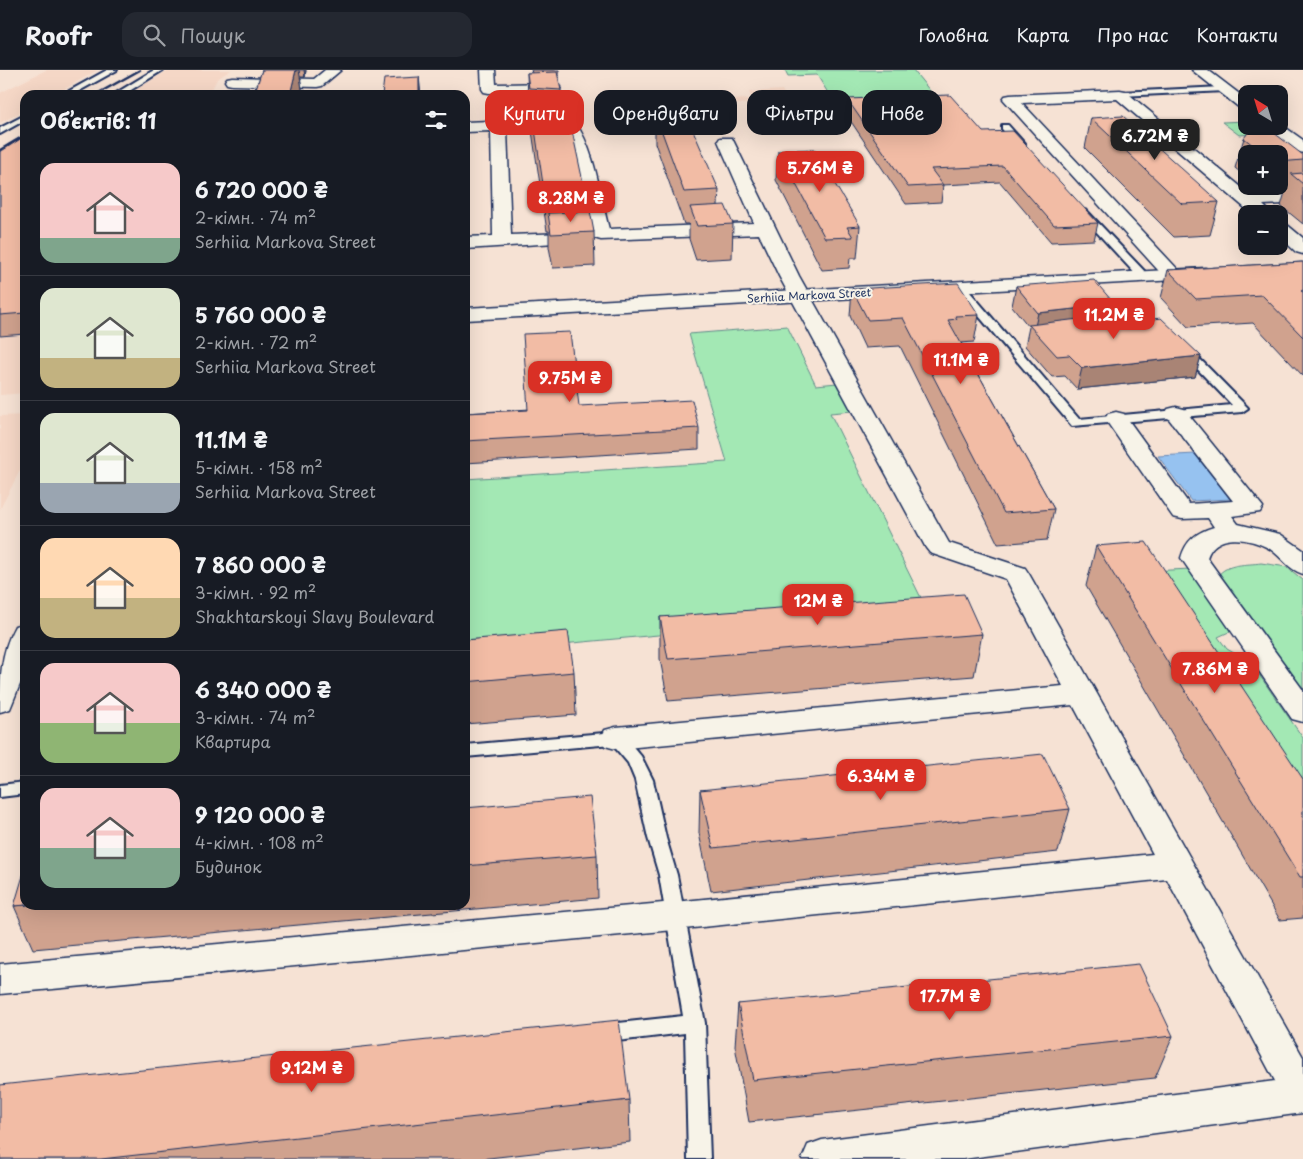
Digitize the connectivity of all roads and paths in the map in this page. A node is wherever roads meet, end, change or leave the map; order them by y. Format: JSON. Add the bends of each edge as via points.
{"nodes":[{"id":1,"x":113,"y":70,"type":"edge"},
{"id":2,"x":159,"y":70,"type":"edge"},
{"id":3,"x":245,"y":70,"type":"edge"},
{"id":4,"x":334,"y":70,"type":"edge"},
{"id":5,"x":488,"y":70,"type":"edge"},
{"id":6,"x":1199,"y":70,"type":"edge"},
{"id":7,"x":232,"y":81,"type":"junction"},
{"id":8,"x":554,"y":87,"type":"edge"},
{"id":9,"x":1222,"y":89,"type":"junction"},
{"id":10,"x":75,"y":90,"type":"edge"},
{"id":11,"x":125,"y":90,"type":"edge"},
{"id":12,"x":226,"y":90,"type":"edge"},
{"id":13,"x":1120,"y":94,"type":"junction"},
{"id":14,"x":1238,"y":100,"type":"edge"},
{"id":15,"x":20,"y":120,"type":"edge"},
{"id":16,"x":485,"y":126,"type":"edge"},
{"id":17,"x":470,"y":127,"type":"edge"},
{"id":18,"x":1005,"y":127,"type":"dead end"},
{"id":19,"x":0,"y":131,"type":"edge"},
{"id":20,"x":499,"y":135,"type":"edge"},
{"id":21,"x":576,"y":135,"type":"edge"},
{"id":22,"x":1285,"y":135,"type":"edge"},
{"id":23,"x":726,"y":141,"type":"dead end"},
{"id":24,"x":1303,"y":148,"type":"edge"},
{"id":25,"x":1032,"y":156,"type":"edge"},
{"id":26,"x":1303,"y":198,"type":"edge"},
{"id":27,"x":1248,"y":201,"type":"junction"},
{"id":28,"x":1253,"y":205,"type":"edge"},
{"id":29,"x":1079,"y":208,"type":"edge"},
{"id":30,"x":765,"y":228,"type":"junction"},
{"id":31,"x":1288,"y":235,"type":"edge"},
{"id":32,"x":600,"y":236,"type":"junction"},
{"id":33,"x":502,"y":241,"type":"junction"},
{"id":34,"x":470,"y":243,"type":"edge"},
{"id":35,"x":1303,"y":248,"type":"edge"},
{"id":36,"x":1223,"y":273,"type":"edge"},
{"id":37,"x":1174,"y":276,"type":"junction"},
{"id":38,"x":1144,"y":277,"type":"junction"},
{"id":39,"x":960,"y":287,"type":"junction"},
{"id":40,"x":801,"y":296,"type":"junction"},
{"id":41,"x":470,"y":314,"type":"edge"},
{"id":42,"x":1179,"y":344,"type":"edge"},
{"id":43,"x":1176,"y":414,"type":"junction"},
{"id":44,"x":1116,"y":419,"type":"junction"},
{"id":45,"x":1215,"y":510,"type":"junction"},
{"id":46,"x":1230,"y":531,"type":"junction"},
{"id":47,"x":1303,"y":566,"type":"edge"},
{"id":48,"x":20,"y":646,"type":"edge"},
{"id":49,"x":1081,"y":694,"type":"junction"},
{"id":50,"x":0,"y":702,"type":"edge"},
{"id":51,"x":1303,"y":712,"type":"edge"},
{"id":52,"x":616,"y":738,"type":"junction"},
{"id":53,"x":470,"y":751,"type":"edge"},
{"id":54,"x":20,"y":789,"type":"edge"},
{"id":55,"x":0,"y":791,"type":"edge"},
{"id":56,"x":1175,"y":865,"type":"junction"},
{"id":57,"x":674,"y":916,"type":"junction"},
{"id":58,"x":0,"y":979,"type":"edge"},
{"id":59,"x":695,"y":1023,"type":"junction"},
{"id":60,"x":576,"y":1036,"type":"edge"},
{"id":61,"x":1303,"y":1095,"type":"edge"},
{"id":62,"x":699,"y":1159,"type":"edge"},
{"id":63,"x":822,"y":1159,"type":"edge"}],
"edges":[{"from":1,"to":10,"type":"lane"},
{"from":2,"to":11,"type":"lane"},
{"from":3,"to":7,"type":"street"},
{"from":4,"to":7,"type":"street","via":[[317,83]]},
{"from":5,"to":8,"type":"street","via":[[489,89]]},
{"from":6,"to":9,"type":"street"},
{"from":7,"to":12,"type":"street"},
{"from":9,"to":13,"type":"lane"},
{"from":9,"to":14,"type":"street"},
{"from":13,"to":27,"type":"street"},
{"from":13,"to":37,"type":"street","via":[[1010,100]]},
{"from":15,"to":19,"type":"lane"},
{"from":16,"to":17,"type":"street"},
{"from":18,"to":25,"type":"lane"},
{"from":20,"to":33,"type":"street"},
{"from":21,"to":32,"type":"street"},
{"from":22,"to":24,"type":"street"},
{"from":23,"to":30,"type":"street"},
{"from":26,"to":27,"type":"street"},
{"from":27,"to":28,"type":"street"},
{"from":29,"to":38,"type":"lane"},
{"from":30,"to":32,"type":"street"},
{"from":30,"to":40,"type":"street"},
{"from":31,"to":35,"type":"street"},
{"from":32,"to":33,"type":"street"},
{"from":33,"to":34,"type":"street"},
{"from":36,"to":37,"type":"street","name":"Serhiia Markova Street"},
{"from":37,"to":38,"type":"street","name":"Serhiia Markova Street"},
{"from":38,"to":39,"type":"street","name":"Serhiia Markova Street","via":[[1086,288]]},
{"from":39,"to":40,"type":"street","name":"Serhiia Markova Street"},
{"from":39,"to":44,"type":"lane","via":[[1011,341],[1076,423]]},
{"from":40,"to":41,"type":"street","name":"Serhiia Markova Street"},
{"from":40,"to":49,"type":"street","via":[[939,548],[1016,574]]},
{"from":42,"to":43,"type":"lane","via":[[1242,408]]},
{"from":43,"to":44,"type":"lane"},
{"from":43,"to":45,"type":"street","via":[[1251,508]]},
{"from":44,"to":45,"type":"street","via":[[1182,512]]},
{"from":45,"to":46,"type":"street"},
{"from":46,"to":47,"type":"street","via":[[1264,536],[1280,543]]},
{"from":46,"to":51,"type":"street","via":[[1202,540],[1194,558]]},
{"from":48,"to":50,"type":"street"},
{"from":49,"to":52,"type":"street"},
{"from":49,"to":56,"type":"street"},
{"from":52,"to":53,"type":"lane"},
{"from":52,"to":57,"type":"lane","via":[[635,760],[644,780],[668,875]]},
{"from":54,"to":55,"type":"lane"},
{"from":56,"to":57,"type":"street"},
{"from":56,"to":61,"type":"street"},
{"from":57,"to":58,"type":"street"},
{"from":57,"to":59,"type":"lane"},
{"from":59,"to":60,"type":"lane"},
{"from":59,"to":62,"type":"lane"},
{"from":61,"to":63,"type":"street"}]}
